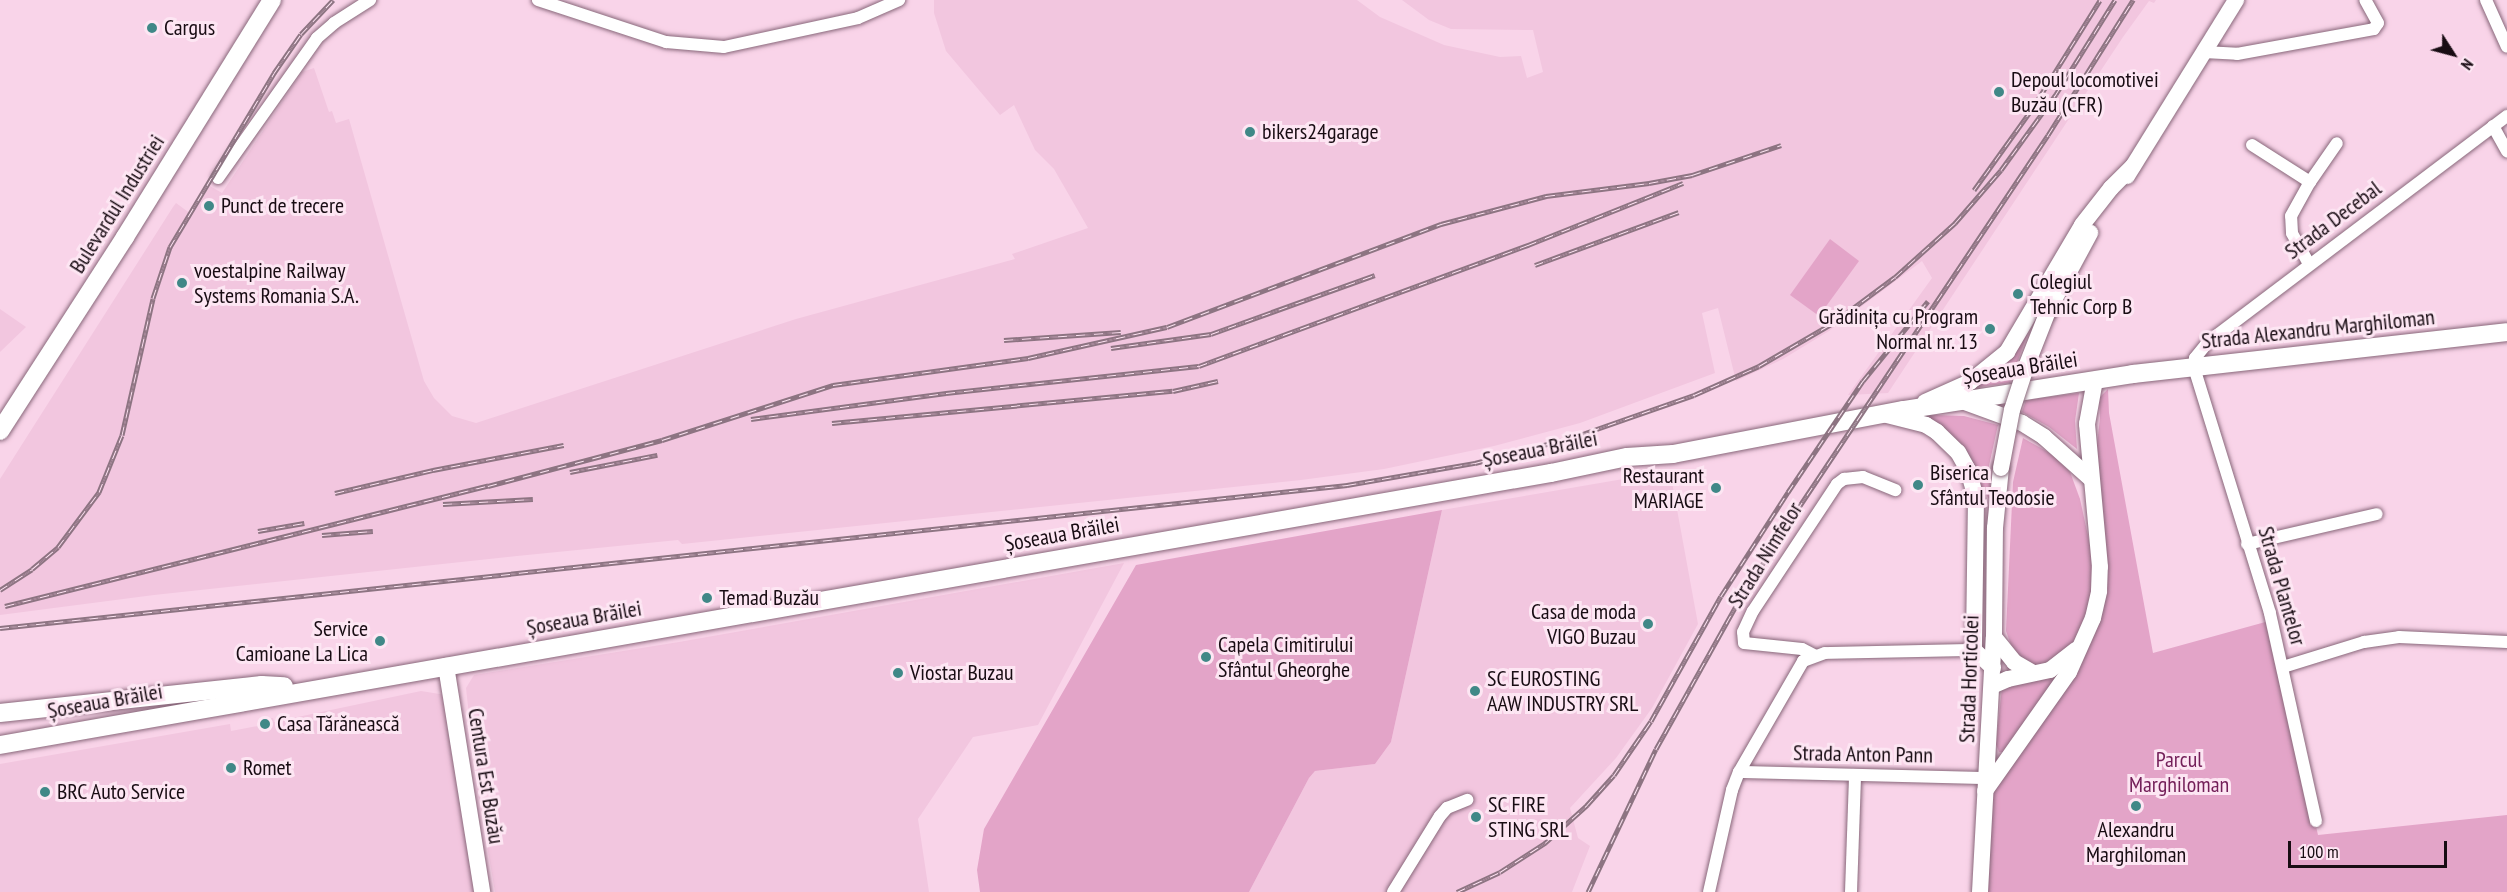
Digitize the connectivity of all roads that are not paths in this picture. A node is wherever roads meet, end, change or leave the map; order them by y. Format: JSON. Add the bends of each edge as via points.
{"nodes":[{"id":1,"x":272,"y":0,"type":"edge"},
{"id":2,"x":370,"y":0,"type":"edge"},
{"id":3,"x":538,"y":0,"type":"edge"},
{"id":4,"x":899,"y":0,"type":"edge"},
{"id":5,"x":2236,"y":0,"type":"edge"},
{"id":6,"x":2365,"y":0,"type":"edge"},
{"id":7,"x":2486,"y":0,"type":"edge"},
{"id":8,"x":2507,"y":47,"type":"edge"},
{"id":9,"x":2204,"y":52,"type":"junction"},
{"id":10,"x":2507,"y":116,"type":"edge"},
{"id":11,"x":2493,"y":126,"type":"junction"},
{"id":12,"x":2337,"y":143,"type":"dead end"},
{"id":13,"x":2252,"y":144,"type":"dead end"},
{"id":14,"x":2507,"y":151,"type":"edge"},
{"id":15,"x":2133,"y":166,"type":"junction"},
{"id":16,"x":218,"y":178,"type":"dead end"},
{"id":17,"x":2310,"y":182,"type":"junction"},
{"id":18,"x":2309,"y":264,"type":"junction"},
{"id":19,"x":2507,"y":332,"type":"edge"},
{"id":20,"x":2194,"y":367,"type":"junction"},
{"id":21,"x":2133,"y":374,"type":"joint"},
{"id":22,"x":2095,"y":380,"type":"junction"},
{"id":23,"x":1962,"y":401,"type":"junction"},
{"id":24,"x":1882,"y":414,"type":"junction"},
{"id":25,"x":0,"y":431,"type":"edge"},
{"id":26,"x":2090,"y":478,"type":"junction"},
{"id":27,"x":1895,"y":490,"type":"dead end"},
{"id":28,"x":2377,"y":514,"type":"dead end"},
{"id":29,"x":2247,"y":544,"type":"junction"},
{"id":30,"x":1994,"y":637,"type":"junction"},
{"id":31,"x":2507,"y":642,"type":"edge"},
{"id":32,"x":2082,"y":645,"type":"junction"},
{"id":33,"x":1974,"y":650,"type":"junction"},
{"id":34,"x":1814,"y":655,"type":"junction"},
{"id":35,"x":446,"y":666,"type":"junction"},
{"id":36,"x":2283,"y":667,"type":"junction"},
{"id":37,"x":1993,"y":668,"type":"junction"},
{"id":38,"x":2033,"y":673,"type":"junction"},
{"id":39,"x":1992,"y":686,"type":"junction"},
{"id":40,"x":303,"y":690,"type":"junction"},
{"id":41,"x":0,"y":712,"type":"edge"},
{"id":42,"x":0,"y":745,"type":"edge"},
{"id":43,"x":2017,"y":746,"type":"junction"},
{"id":44,"x":1988,"y":752,"type":"junction"},
{"id":45,"x":1739,"y":772,"type":"junction"},
{"id":46,"x":1855,"y":775,"type":"junction"},
{"id":47,"x":1986,"y":784,"type":"junction"},
{"id":48,"x":1467,"y":800,"type":"dead end"},
{"id":49,"x":2316,"y":821,"type":"dead end"},
{"id":50,"x":482,"y":892,"type":"edge"},
{"id":51,"x":1393,"y":892,"type":"edge"},
{"id":52,"x":1709,"y":892,"type":"edge"},
{"id":53,"x":1851,"y":892,"type":"edge"},
{"id":54,"x":1980,"y":892,"type":"edge"}],
"edges":[{"from":1,"to":25,"type":"main road","name":"Bulevardul Industriei"},
{"from":2,"to":16,"type":"street","via":[[334,23],[308,50]]},
{"from":3,"to":4,"type":"street","via":[[666,42],[724,47],[858,18]]},
{"from":5,"to":9,"type":"main road"},
{"from":6,"to":9,"type":"street","via":[[2378,23],[2374,29],[2237,54]]},
{"from":7,"to":8,"type":"street"},
{"from":9,"to":15,"type":"main road"},
{"from":10,"to":11,"type":"street","name":"Strada Decebal"},
{"from":11,"to":14,"type":"street"},
{"from":11,"to":18,"type":"street","name":"Strada Decebal"},
{"from":12,"to":17,"type":"street"},
{"from":13,"to":17,"type":"street"},
{"from":15,"to":24,"type":"main road","via":[[2082,225],[2000,360],[1956,390]]},
{"from":15,"to":30,"type":"main road","name":"Strada Horticolei","bridge":true,"via":[[2084,242],[2048,311],[2012,410],[2001,468],[1995,538]]},
{"from":17,"to":18,"type":"street","via":[[2290,225]]},
{"from":18,"to":20,"type":"street","name":"Strada Decebal","via":[[2208,342],[2195,358]]},
{"from":19,"to":20,"type":"main road","name":"Strada Alexandru Marghiloman"},
{"from":20,"to":21,"type":"main road","name":"Strada Alexandru Marghiloman"},
{"from":20,"to":29,"type":"street","name":"Strada Plantelor"},
{"from":21,"to":22,"type":"main road","name":"Șoseaua Brăilei"},
{"from":22,"to":23,"type":"main road","name":"Șoseaua Brăilei"},
{"from":22,"to":26,"type":"main road","via":[[2087,424]]},
{"from":23,"to":24,"type":"main road","name":"Șoseaua Brăilei"},
{"from":23,"to":26,"type":"main road","via":[[2022,423]]},
{"from":24,"to":33,"type":"main road","via":[[1926,425],[1937,432],[1958,452],[1972,480],[1976,515]]},
{"from":24,"to":35,"type":"main road","name":"Șoseaua Brăilei","via":[[1673,454],[1627,457]]},
{"from":26,"to":32,"type":"main road","via":[[2099,591]]},
{"from":27,"to":34,"type":"street","name":"Strada Nimfelor","via":[[1863,477],[1844,479],[1837,484],[1743,632],[1744,644],[1802,649]]},
{"from":28,"to":29,"type":"street"},
{"from":29,"to":36,"type":"street","name":"Strada Plantelor"},
{"from":30,"to":37,"type":"main road","name":"Strada Horticolei"},
{"from":30,"to":38,"type":"main road","via":[[2014,662]]},
{"from":31,"to":36,"type":"street","via":[[2399,637],[2364,642]]},
{"from":32,"to":38,"type":"main road","via":[[2050,670]]},
{"from":32,"to":43,"type":"main road","via":[[2069,672]]},
{"from":33,"to":34,"type":"street","name":"Strada Nimfelor"},
{"from":33,"to":37,"type":"main road"},
{"from":34,"to":45,"type":"street","via":[[1798,667]]},
{"from":35,"to":40,"type":"main road","name":"Șoseaua Brăilei"},
{"from":35,"to":50,"type":"main road","name":"Centura Est Buzău"},
{"from":36,"to":49,"type":"street","name":"Strada Plantelor"},
{"from":37,"to":39,"type":"main road","name":"Strada Horticolei"},
{"from":38,"to":39,"type":"main road"},
{"from":39,"to":44,"type":"main road","name":"Strada Horticolei"},
{"from":40,"to":41,"type":"main road","via":[[262,685]]},
{"from":40,"to":42,"type":"main road","name":"Șoseaua Brăilei"},
{"from":43,"to":44,"type":"main road","via":[[2000,759]]},
{"from":43,"to":47,"type":"main road"},
{"from":44,"to":47,"type":"main road","name":"Strada Horticolei"},
{"from":45,"to":46,"type":"street","name":"Strada Anton Pann"},
{"from":45,"to":52,"type":"street"},
{"from":46,"to":47,"type":"street","name":"Strada Anton Pann"},
{"from":46,"to":53,"type":"street"},
{"from":47,"to":54,"type":"main road","name":"Strada Horticolei"},
{"from":48,"to":51,"type":"street","via":[[1447,807]]}]}
